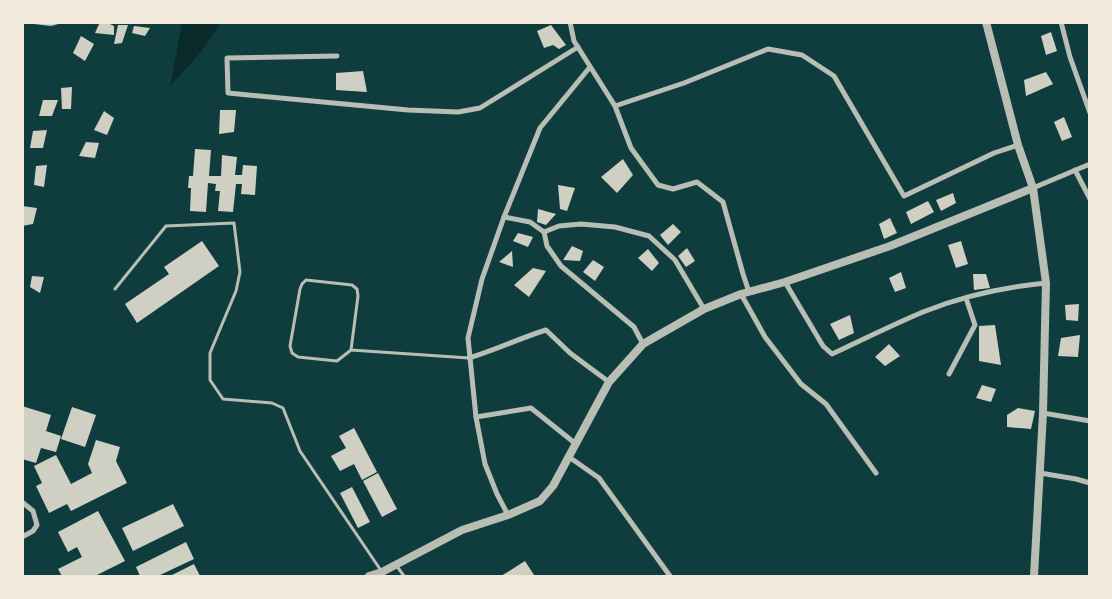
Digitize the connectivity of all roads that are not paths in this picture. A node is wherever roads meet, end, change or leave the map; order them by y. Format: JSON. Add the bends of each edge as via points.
{"nodes":[{"id":1,"x":570,"y":22,"type":"edge"},
{"id":2,"x":986,"y":22,"type":"edge"},
{"id":3,"x":1061,"y":22,"type":"edge"},
{"id":4,"x":578,"y":47,"type":"junction"},
{"id":5,"x":338,"y":56,"type":"dead end"},
{"id":6,"x":590,"y":67,"type":"junction"},
{"id":7,"x":615,"y":106,"type":"junction"},
{"id":8,"x":1090,"y":113,"type":"edge"},
{"id":9,"x":1018,"y":145,"type":"junction"},
{"id":10,"x":1090,"y":164,"type":"edge"},
{"id":11,"x":1075,"y":170,"type":"junction"},
{"id":12,"x":1033,"y":188,"type":"junction"},
{"id":13,"x":1090,"y":199,"type":"edge"},
{"id":14,"x":504,"y":217,"type":"junction"},
{"id":15,"x":544,"y":232,"type":"junction"},
{"id":16,"x":785,"y":282,"type":"junction"},
{"id":17,"x":1046,"y":283,"type":"junction"},
{"id":18,"x":115,"y":289,"type":"dead end"},
{"id":19,"x":749,"y":292,"type":"junction"},
{"id":20,"x":741,"y":294,"type":"junction"},
{"id":21,"x":966,"y":298,"type":"junction"},
{"id":22,"x":704,"y":309,"type":"junction"},
{"id":23,"x":643,"y":344,"type":"junction"},
{"id":24,"x":351,"y":350,"type":"junction"},
{"id":25,"x":469,"y":358,"type":"junction"},
{"id":26,"x":949,"y":374,"type":"dead end"},
{"id":27,"x":609,"y":382,"type":"junction"},
{"id":28,"x":1043,"y":413,"type":"junction"},
{"id":29,"x":476,"y":417,"type":"junction"},
{"id":30,"x":1090,"y":421,"type":"edge"},
{"id":31,"x":576,"y":444,"type":"junction"},
{"id":32,"x":569,"y":458,"type":"junction"},
{"id":33,"x":876,"y":473,"type":"dead end"},
{"id":34,"x":1040,"y":473,"type":"junction"},
{"id":35,"x":1090,"y":483,"type":"edge"},
{"id":36,"x":22,"y":502,"type":"edge"},
{"id":37,"x":508,"y":515,"type":"junction"},
{"id":38,"x":22,"y":537,"type":"edge"},
{"id":39,"x":396,"y":564,"type":"junction"},
{"id":40,"x":382,"y":572,"type":"junction"},
{"id":41,"x":369,"y":576,"type":"edge"},
{"id":42,"x":404,"y":576,"type":"edge"},
{"id":43,"x":670,"y":576,"type":"edge"},
{"id":44,"x":1034,"y":576,"type":"edge"}],
"edges":[{"from":1,"to":4,"type":"street"},
{"from":2,"to":9,"type":"street"},
{"from":3,"to":8,"type":"street"},
{"from":4,"to":5,"type":"street","via":[[480,108],[458,112],[228,93],[227,58]]},
{"from":4,"to":6,"type":"street"},
{"from":6,"to":7,"type":"street"},
{"from":6,"to":14,"type":"street","via":[[540,128]]},
{"from":7,"to":9,"type":"street","via":[[684,83],[768,48],[802,55],[834,76],[904,196]]},
{"from":7,"to":19,"type":"street","via":[[631,148],[658,185],[673,189],[697,182],[723,202]]},
{"from":9,"to":12,"type":"street"},
{"from":10,"to":11,"type":"street"},
{"from":11,"to":12,"type":"street"},
{"from":11,"to":13,"type":"street"},
{"from":12,"to":16,"type":"street","via":[[890,246]]},
{"from":12,"to":17,"type":"street"},
{"from":14,"to":15,"type":"street","via":[[530,222]]},
{"from":14,"to":25,"type":"street","via":[[482,279],[468,338]]},
{"from":15,"to":22,"type":"street","via":[[559,226],[582,224],[615,227],[649,236],[675,260]]},
{"from":15,"to":23,"type":"street","via":[[547,246],[561,266],[634,327]]},
{"from":16,"to":19,"type":"street"},
{"from":16,"to":21,"type":"street","via":[[823,346],[832,354],[924,312]]},
{"from":17,"to":21,"type":"street","via":[[1012,286]]},
{"from":17,"to":28,"type":"street"},
{"from":18,"to":40,"type":"lane","via":[[166,226],[234,223],[240,272],[236,291],[210,353],[210,380],[222,399],[272,403],[282,408],[300,450]]},
{"from":19,"to":20,"type":"street"},
{"from":20,"to":22,"type":"street"},
{"from":20,"to":33,"type":"street","via":[[765,337],[801,384],[826,404]]},
{"from":21,"to":26,"type":"street","via":[[975,325]]},
{"from":22,"to":23,"type":"street"},
{"from":23,"to":27,"type":"street"},
{"from":24,"to":24,"type":"lane","via":[[357,289],[352,285],[306,280],[300,289],[290,346],[292,353],[298,357],[337,360]]},
{"from":24,"to":25,"type":"lane"},
{"from":25,"to":27,"type":"street","via":[[546,330]]},
{"from":25,"to":29,"type":"street"},
{"from":27,"to":31,"type":"street"},
{"from":28,"to":30,"type":"street"},
{"from":28,"to":34,"type":"street"},
{"from":29,"to":31,"type":"street","via":[[530,408]]},
{"from":29,"to":37,"type":"street","via":[[485,464]]},
{"from":31,"to":32,"type":"street"},
{"from":32,"to":37,"type":"street","via":[[540,501]]},
{"from":32,"to":43,"type":"street","via":[[599,478]]},
{"from":34,"to":35,"type":"street"},
{"from":34,"to":44,"type":"street"},
{"from":36,"to":38,"type":"street","via":[[33,511],[37,525]]},
{"from":37,"to":39,"type":"street","via":[[462,530]]},
{"from":39,"to":40,"type":"street"},
{"from":39,"to":42,"type":"lane"},
{"from":40,"to":41,"type":"street"}]}
